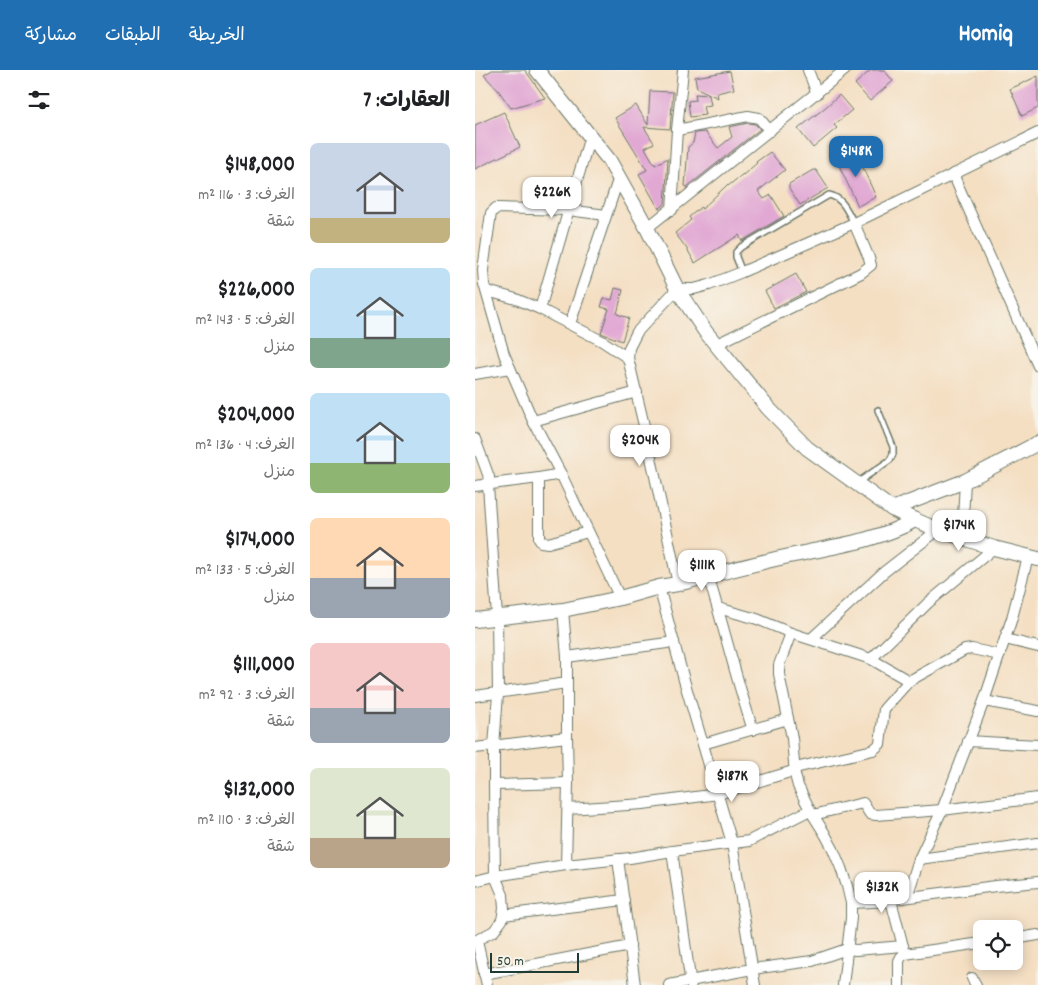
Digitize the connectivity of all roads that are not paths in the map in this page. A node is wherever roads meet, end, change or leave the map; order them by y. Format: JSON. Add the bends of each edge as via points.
{"nodes":[{"id":1,"x":537,"y":70,"type":"edge"},
{"id":2,"x":683,"y":70,"type":"edge"},
{"id":3,"x":808,"y":70,"type":"edge"},
{"id":4,"x":845,"y":70,"type":"edge"},
{"id":5,"x":817,"y":94,"type":"junction"},
{"id":6,"x":677,"y":130,"type":"junction"},
{"id":7,"x":770,"y":131,"type":"junction"},
{"id":8,"x":1038,"y":133,"type":"edge"},
{"id":9,"x":590,"y":136,"type":"junction"},
{"id":10,"x":953,"y":174,"type":"junction"},
{"id":11,"x":619,"y":177,"type":"junction"},
{"id":12,"x":568,"y":210,"type":"junction"},
{"id":13,"x":672,"y":210,"type":"junction"},
{"id":14,"x":606,"y":215,"type":"junction"},
{"id":15,"x":854,"y":223,"type":"junction"},
{"id":16,"x":647,"y":228,"type":"junction"},
{"id":17,"x":743,"y":272,"type":"junction"},
{"id":18,"x":677,"y":289,"type":"junction"},
{"id":19,"x":487,"y":291,"type":"junction"},
{"id":20,"x":540,"y":309,"type":"junction"},
{"id":21,"x":569,"y":324,"type":"junction"},
{"id":22,"x":717,"y":344,"type":"junction"},
{"id":23,"x":628,"y":358,"type":"junction"},
{"id":24,"x":1038,"y":366,"type":"edge"},
{"id":25,"x":510,"y":368,"type":"junction"},
{"id":26,"x":475,"y":374,"type":"edge"},
{"id":27,"x":637,"y":392,"type":"junction"},
{"id":28,"x":877,"y":410,"type":"dead end"},
{"id":29,"x":533,"y":421,"type":"junction"},
{"id":30,"x":475,"y":439,"type":"edge"},
{"id":31,"x":1038,"y":443,"type":"edge"},
{"id":32,"x":561,"y":474,"type":"junction"},
{"id":33,"x":539,"y":478,"type":"junction"},
{"id":34,"x":965,"y":481,"type":"junction"},
{"id":35,"x":856,"y":484,"type":"junction"},
{"id":36,"x":488,"y":485,"type":"junction"},
{"id":37,"x":475,"y":486,"type":"edge"},
{"id":38,"x":892,"y":509,"type":"junction"},
{"id":39,"x":915,"y":520,"type":"junction"},
{"id":40,"x":938,"y":530,"type":"junction"},
{"id":41,"x":589,"y":532,"type":"junction"},
{"id":42,"x":962,"y":537,"type":"junction"},
{"id":43,"x":993,"y":548,"type":"junction"},
{"id":44,"x":1033,"y":558,"type":"edge"},
{"id":45,"x":708,"y":576,"type":"junction"},
{"id":46,"x":678,"y":584,"type":"junction"},
{"id":47,"x":659,"y":587,"type":"junction"},
{"id":48,"x":620,"y":598,"type":"junction"},
{"id":49,"x":718,"y":608,"type":"junction"},
{"id":50,"x":563,"y":610,"type":"junction"},
{"id":51,"x":497,"y":617,"type":"junction"},
{"id":52,"x":475,"y":620,"type":"edge"},
{"id":53,"x":791,"y":632,"type":"junction"},
{"id":54,"x":811,"y":639,"type":"junction"},
{"id":55,"x":1005,"y":639,"type":"junction"},
{"id":56,"x":674,"y":642,"type":"junction"},
{"id":57,"x":1038,"y":647,"type":"edge"},
{"id":58,"x":999,"y":655,"type":"junction"},
{"id":59,"x":567,"y":657,"type":"junction"},
{"id":60,"x":871,"y":659,"type":"junction"},
{"id":61,"x":909,"y":681,"type":"junction"},
{"id":62,"x":567,"y":683,"type":"junction"},
{"id":63,"x":498,"y":694,"type":"junction"},
{"id":64,"x":475,"y":696,"type":"edge"},
{"id":65,"x":984,"y":701,"type":"junction"},
{"id":66,"x":1038,"y":711,"type":"edge"},
{"id":67,"x":788,"y":719,"type":"junction"},
{"id":68,"x":753,"y":730,"type":"junction"},
{"id":69,"x":567,"y":737,"type":"junction"},
{"id":70,"x":968,"y":741,"type":"junction"},
{"id":71,"x":703,"y":744,"type":"junction"},
{"id":72,"x":1038,"y":745,"type":"edge"},
{"id":73,"x":494,"y":746,"type":"junction"},
{"id":74,"x":475,"y":748,"type":"edge"},
{"id":75,"x":795,"y":768,"type":"junction"},
{"id":76,"x":568,"y":783,"type":"junction"},
{"id":77,"x":494,"y":785,"type":"junction"},
{"id":78,"x":718,"y":794,"type":"junction"},
{"id":79,"x":1038,"y":798,"type":"edge"},
{"id":80,"x":567,"y":809,"type":"junction"},
{"id":81,"x":942,"y":810,"type":"junction"},
{"id":82,"x":811,"y":812,"type":"junction"},
{"id":83,"x":1038,"y":843,"type":"edge"},
{"id":84,"x":731,"y":844,"type":"junction"},
{"id":85,"x":672,"y":851,"type":"junction"},
{"id":86,"x":919,"y":859,"type":"junction"},
{"id":87,"x":619,"y":860,"type":"junction"},
{"id":88,"x":566,"y":865,"type":"junction"},
{"id":89,"x":495,"y":876,"type":"junction"},
{"id":90,"x":475,"y":881,"type":"edge"},
{"id":91,"x":1038,"y":882,"type":"edge"},
{"id":92,"x":907,"y":897,"type":"junction"},
{"id":93,"x":624,"y":900,"type":"junction"},
{"id":94,"x":893,"y":901,"type":"junction"},
{"id":95,"x":851,"y":904,"type":"junction"},
{"id":96,"x":503,"y":915,"type":"junction"},
{"id":97,"x":1038,"y":935,"type":"edge"},
{"id":98,"x":1023,"y":937,"type":"edge"},
{"id":99,"x":476,"y":941,"type":"edge"},
{"id":100,"x":973,"y":944,"type":"edge"},
{"id":101,"x":630,"y":946,"type":"junction"},
{"id":102,"x":847,"y":949,"type":"junction"},
{"id":103,"x":904,"y":950,"type":"junction"},
{"id":104,"x":752,"y":969,"type":"junction"},
{"id":105,"x":485,"y":980,"type":"edge"},
{"id":106,"x":691,"y":983,"type":"edge"},
{"id":107,"x":635,"y":985,"type":"edge"},
{"id":108,"x":669,"y":985,"type":"edge"},
{"id":109,"x":755,"y":985,"type":"edge"},
{"id":110,"x":843,"y":985,"type":"edge"},
{"id":111,"x":899,"y":985,"type":"edge"}],
"edges":[{"from":1,"to":9,"type":"main road"},
{"from":2,"to":6,"type":"street"},
{"from":3,"to":5,"type":"street"},
{"from":4,"to":5,"type":"street"},
{"from":5,"to":7,"type":"street"},
{"from":6,"to":7,"type":"street","via":[[752,116],[759,118]]},
{"from":6,"to":13,"type":"street"},
{"from":7,"to":13,"type":"street"},
{"from":8,"to":10,"type":"street"},
{"from":9,"to":11,"type":"main road"},
{"from":9,"to":12,"type":"street"},
{"from":10,"to":15,"type":"street"},
{"from":10,"to":24,"type":"street"},
{"from":11,"to":14,"type":"street"},
{"from":11,"to":16,"type":"main road"},
{"from":12,"to":14,"type":"street"},
{"from":12,"to":19,"type":"street","via":[[496,208],[492,211],[483,270]]},
{"from":12,"to":20,"type":"street"},
{"from":13,"to":16,"type":"street"},
{"from":14,"to":21,"type":"street"},
{"from":15,"to":17,"type":"street"},
{"from":15,"to":17,"type":"lane","via":[[843,203],[836,196],[829,195],[741,247],[736,257]]},
{"from":15,"to":22,"type":"street","via":[[871,264],[867,269]]},
{"from":16,"to":18,"type":"main road"},
{"from":17,"to":18,"type":"street","via":[[694,289]]},
{"from":18,"to":22,"type":"main road"},
{"from":18,"to":23,"type":"street","via":[[637,332]]},
{"from":19,"to":20,"type":"street"},
{"from":19,"to":25,"type":"street"},
{"from":20,"to":21,"type":"street"},
{"from":21,"to":23,"type":"street"},
{"from":22,"to":35,"type":"main road","via":[[768,408],[807,448]]},
{"from":23,"to":27,"type":"street"},
{"from":25,"to":26,"type":"street"},
{"from":25,"to":29,"type":"street"},
{"from":27,"to":29,"type":"street"},
{"from":27,"to":46,"type":"street"},
{"from":28,"to":35,"type":"lane","via":[[893,454],[890,460]]},
{"from":29,"to":32,"type":"street"},
{"from":30,"to":36,"type":"street","via":[[489,477]]},
{"from":31,"to":34,"type":"main road"},
{"from":32,"to":33,"type":"street"},
{"from":32,"to":41,"type":"street"},
{"from":33,"to":36,"type":"street"},
{"from":33,"to":41,"type":"street","via":[[541,542]]},
{"from":34,"to":38,"type":"main road"},
{"from":34,"to":42,"type":"street"},
{"from":35,"to":38,"type":"main road"},
{"from":36,"to":37,"type":"street"},
{"from":36,"to":51,"type":"street"},
{"from":38,"to":39,"type":"main road"},
{"from":39,"to":40,"type":"main road"},
{"from":39,"to":45,"type":"main road","via":[[900,529],[871,538]]},
{"from":40,"to":42,"type":"main road"},
{"from":40,"to":54,"type":"street","via":[[884,572]]},
{"from":41,"to":48,"type":"street"},
{"from":42,"to":43,"type":"main road"},
{"from":43,"to":44,"type":"main road"},
{"from":43,"to":60,"type":"street","via":[[928,603]]},
{"from":44,"to":55,"type":"street"},
{"from":45,"to":46,"type":"main road"},
{"from":45,"to":49,"type":"street"},
{"from":46,"to":47,"type":"main road"},
{"from":47,"to":48,"type":"main road"},
{"from":47,"to":56,"type":"street"},
{"from":48,"to":50,"type":"main road"},
{"from":49,"to":53,"type":"street"},
{"from":49,"to":68,"type":"street"},
{"from":50,"to":51,"type":"main road"},
{"from":50,"to":59,"type":"street"},
{"from":51,"to":52,"type":"main road"},
{"from":51,"to":63,"type":"street"},
{"from":53,"to":54,"type":"street"},
{"from":53,"to":67,"type":"street","via":[[779,665]]},
{"from":54,"to":60,"type":"street"},
{"from":55,"to":57,"type":"street"},
{"from":55,"to":58,"type":"street"},
{"from":56,"to":59,"type":"street"},
{"from":56,"to":71,"type":"street"},
{"from":58,"to":61,"type":"street","via":[[977,649],[965,650]]},
{"from":58,"to":65,"type":"street"},
{"from":59,"to":62,"type":"street"},
{"from":60,"to":61,"type":"street"},
{"from":61,"to":75,"type":"street","via":[[884,709],[880,744],[875,748]]},
{"from":62,"to":63,"type":"street"},
{"from":62,"to":69,"type":"street"},
{"from":63,"to":64,"type":"street"},
{"from":63,"to":73,"type":"street"},
{"from":65,"to":66,"type":"street"},
{"from":65,"to":70,"type":"street"},
{"from":67,"to":68,"type":"street"},
{"from":67,"to":75,"type":"street"},
{"from":68,"to":71,"type":"street"},
{"from":69,"to":73,"type":"street"},
{"from":69,"to":76,"type":"street"},
{"from":70,"to":72,"type":"street"},
{"from":70,"to":81,"type":"street"},
{"from":71,"to":78,"type":"street"},
{"from":73,"to":74,"type":"street"},
{"from":73,"to":77,"type":"street"},
{"from":75,"to":78,"type":"street"},
{"from":75,"to":82,"type":"street","via":[[798,786]]},
{"from":76,"to":77,"type":"street"},
{"from":76,"to":80,"type":"street"},
{"from":77,"to":89,"type":"street"},
{"from":78,"to":80,"type":"street","via":[[643,804]]},
{"from":78,"to":84,"type":"street"},
{"from":79,"to":81,"type":"street"},
{"from":80,"to":88,"type":"street"},
{"from":81,"to":82,"type":"street","via":[[876,815],[870,814],[863,803]]},
{"from":81,"to":86,"type":"street"},
{"from":82,"to":84,"type":"street","via":[[749,841]]},
{"from":82,"to":95,"type":"street","via":[[841,868]]},
{"from":83,"to":86,"type":"street"},
{"from":84,"to":85,"type":"street"},
{"from":84,"to":104,"type":"street"},
{"from":85,"to":87,"type":"street"},
{"from":85,"to":106,"type":"street"},
{"from":86,"to":92,"type":"street"},
{"from":87,"to":88,"type":"street"},
{"from":87,"to":93,"type":"street"},
{"from":88,"to":89,"type":"street"},
{"from":89,"to":90,"type":"street"},
{"from":89,"to":96,"type":"street","via":[[503,895]]},
{"from":91,"to":92,"type":"street"},
{"from":92,"to":94,"type":"street"},
{"from":93,"to":96,"type":"street"},
{"from":93,"to":101,"type":"street"},
{"from":94,"to":95,"type":"street"},
{"from":94,"to":103,"type":"street"},
{"from":95,"to":102,"type":"street"},
{"from":96,"to":99,"type":"street","via":[[494,932]]},
{"from":97,"to":98,"type":"street"},
{"from":99,"to":105,"type":"street"},
{"from":100,"to":103,"type":"street"},
{"from":101,"to":105,"type":"street"},
{"from":101,"to":107,"type":"street"},
{"from":102,"to":103,"type":"street"},
{"from":102,"to":104,"type":"street","via":[[812,962]]},
{"from":102,"to":110,"type":"street"},
{"from":103,"to":111,"type":"street","via":[[899,961]]},
{"from":104,"to":106,"type":"street"},
{"from":104,"to":109,"type":"street"},
{"from":106,"to":108,"type":"street"}]}
